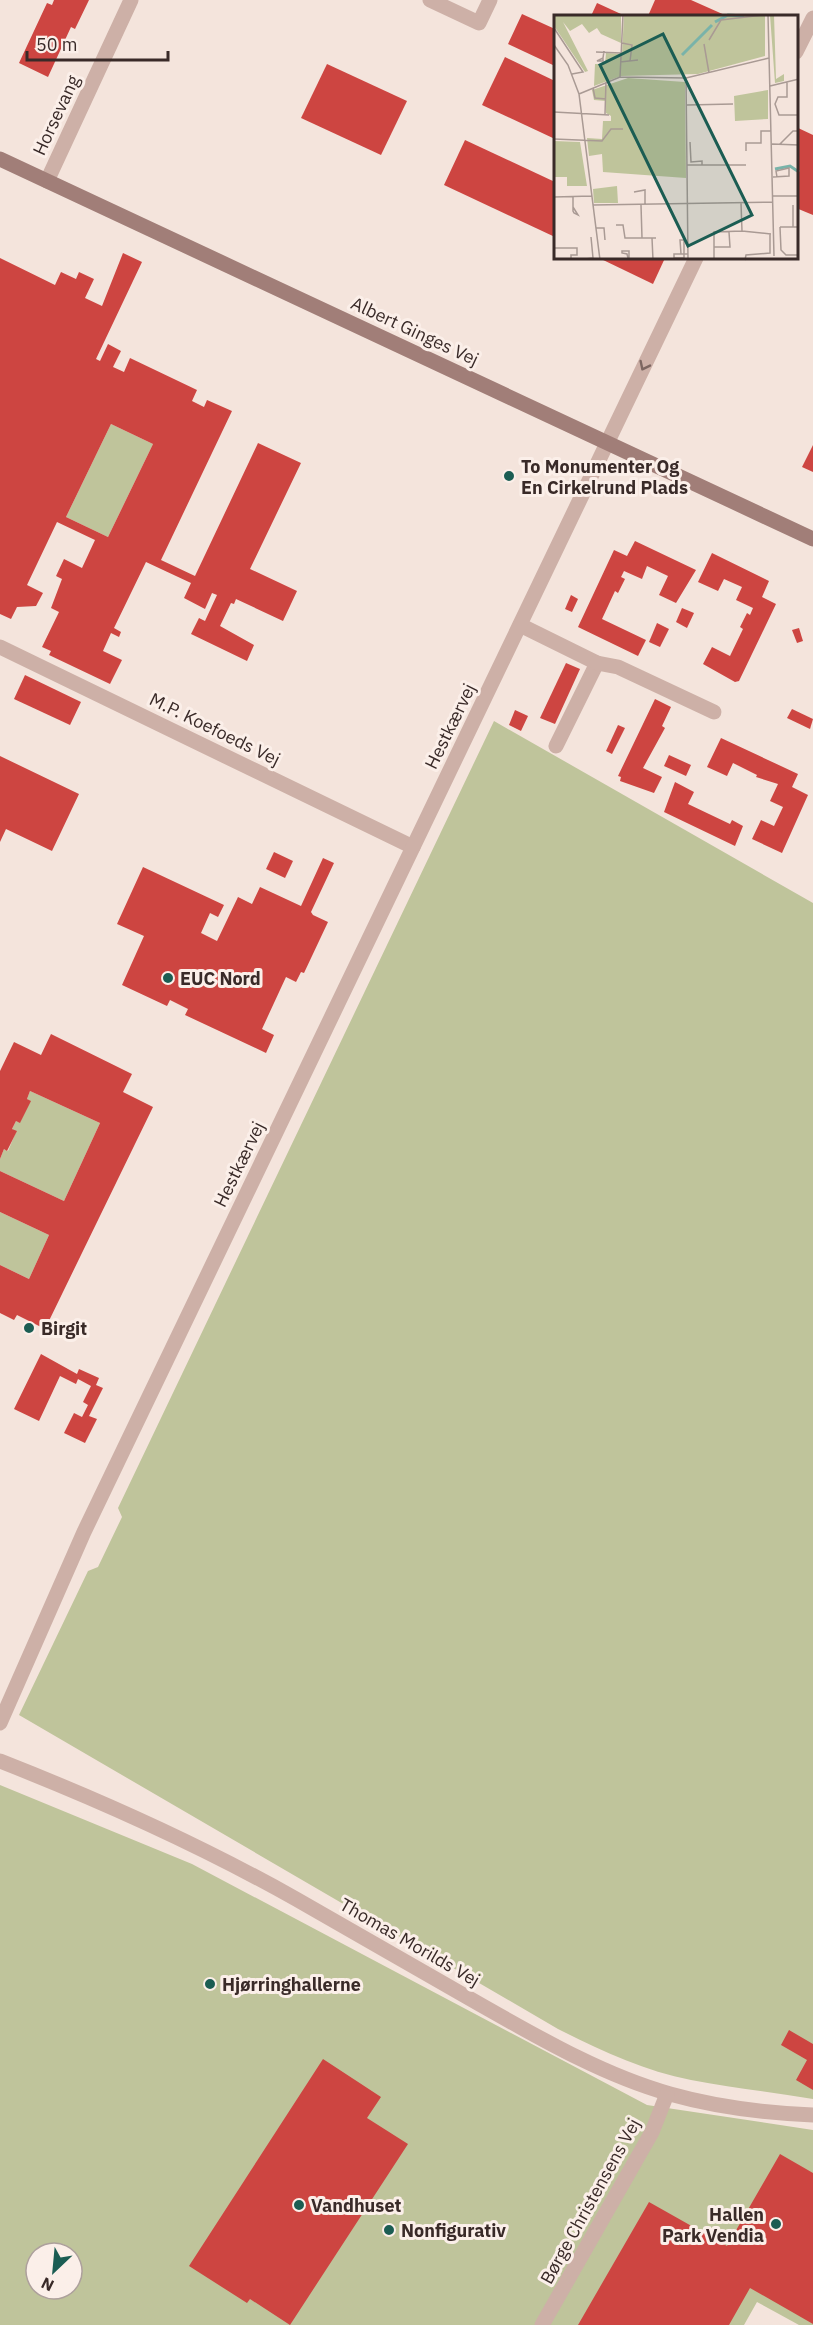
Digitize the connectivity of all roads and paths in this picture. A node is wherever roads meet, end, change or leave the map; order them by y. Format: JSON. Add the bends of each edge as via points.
{"nodes":[{"id":1,"x":131,"y":0,"type":"edge"},
{"id":2,"x":430,"y":0,"type":"edge"},
{"id":3,"x":490,"y":0,"type":"edge"},
{"id":4,"x":813,"y":18,"type":"edge"},
{"id":5,"x":798,"y":48,"type":"edge"},
{"id":6,"x":0,"y":159,"type":"edge"},
{"id":7,"x":47,"y":181,"type":"junction"},
{"id":8,"x":695,"y":260,"type":"edge"},
{"id":9,"x":607,"y":443,"type":"junction"},
{"id":10,"x":813,"y":539,"type":"edge"},
{"id":11,"x":520,"y":625,"type":"junction"},
{"id":12,"x":0,"y":647,"type":"edge"},
{"id":13,"x":597,"y":663,"type":"junction"},
{"id":14,"x":714,"y":712,"type":"dead end"},
{"id":15,"x":556,"y":746,"type":"dead end"},
{"id":16,"x":413,"y":847,"type":"junction"},
{"id":17,"x":0,"y":1723,"type":"edge"},
{"id":18,"x":0,"y":1761,"type":"edge"},
{"id":19,"x":667,"y":2094,"type":"junction"},
{"id":20,"x":813,"y":2115,"type":"edge"},
{"id":21,"x":542,"y":2325,"type":"edge"}],
"edges":[{"from":1,"to":7,"type":"street","name":"Horsevang"},
{"from":2,"to":3,"type":"street","via":[[479,23]]},
{"from":4,"to":5,"type":"street"},
{"from":6,"to":7,"type":"street","name":"Albert Ginges Vej"},
{"from":7,"to":9,"type":"street","name":"Albert Ginges Vej"},
{"from":8,"to":9,"type":"street","name":"Hestkærvej","one_way":true},
{"from":9,"to":10,"type":"street","name":"Albert Ginges Vej"},
{"from":9,"to":11,"type":"street","name":"Hestkærvej"},
{"from":11,"to":13,"type":"street"},
{"from":11,"to":16,"type":"street","name":"Hestkærvej"},
{"from":12,"to":16,"type":"street","name":"M.P. Koefoeds Vej"},
{"from":13,"to":14,"type":"street","via":[[618,667]]},
{"from":13,"to":15,"type":"street"},
{"from":16,"to":17,"type":"street","name":"Hestkærvej","via":[[84,1532]]},
{"from":18,"to":19,"type":"street","name":"Thomas Morilds Vej","via":[[184,1839],[520,2027],[596,2066]]},
{"from":19,"to":20,"type":"street","name":"Thomas Morilds Vej","via":[[728,2107]]},
{"from":19,"to":21,"type":"street","name":"Børge Christensens Vej","via":[[652,2132]]}]}
